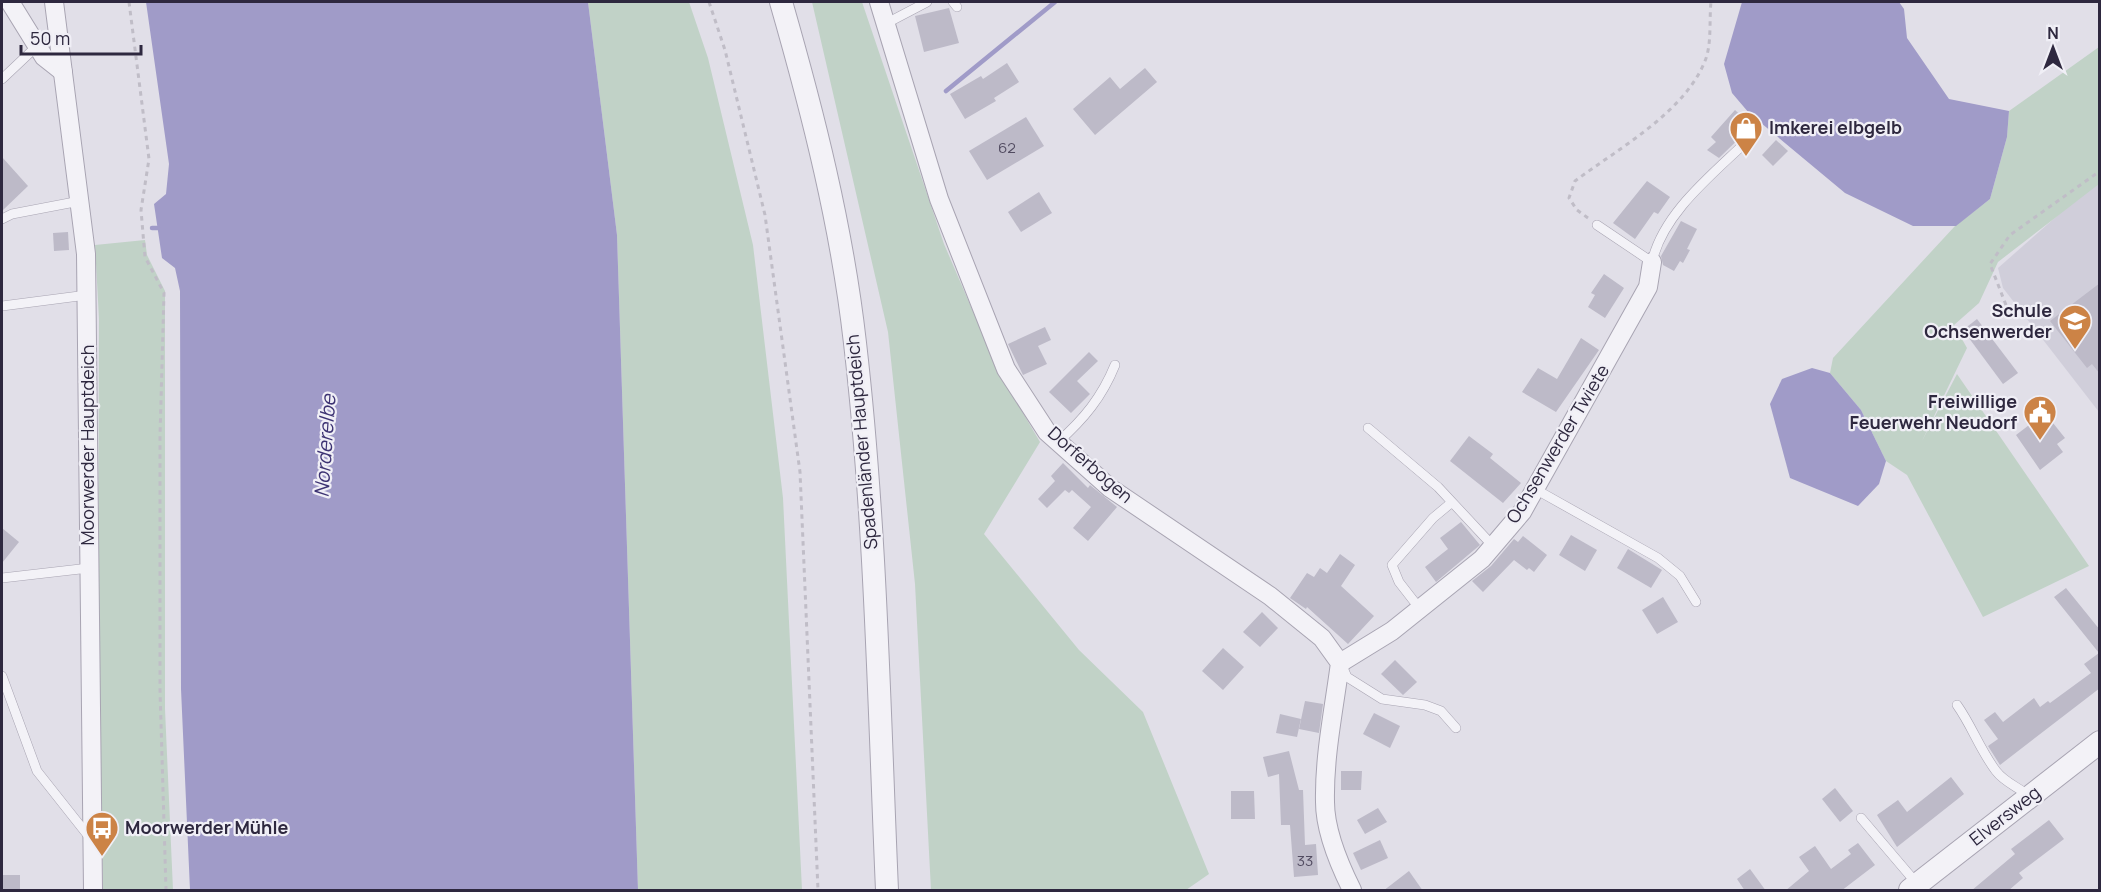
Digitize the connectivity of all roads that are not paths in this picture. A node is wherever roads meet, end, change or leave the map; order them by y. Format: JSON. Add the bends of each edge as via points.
{"nodes":[{"id":1,"x":10,"y":2,"type":"edge"},
{"id":2,"x":54,"y":2,"type":"edge"},
{"id":3,"x":781,"y":2,"type":"edge"},
{"id":4,"x":879,"y":2,"type":"edge"},
{"id":5,"x":927,"y":2,"type":"edge"},
{"id":6,"x":887,"y":23,"type":"junction"},
{"id":7,"x":37,"y":46,"type":"junction"},
{"id":8,"x":63,"y":72,"type":"junction"},
{"id":9,"x":2,"y":79,"type":"edge"},
{"id":10,"x":1747,"y":141,"type":"dead end"},
{"id":11,"x":80,"y":201,"type":"junction"},
{"id":12,"x":2,"y":219,"type":"edge"},
{"id":13,"x":1597,"y":225,"type":"road end"},
{"id":14,"x":1652,"y":262,"type":"junction"},
{"id":15,"x":87,"y":295,"type":"junction"},
{"id":16,"x":2,"y":306,"type":"edge"},
{"id":17,"x":1115,"y":365,"type":"dead end"},
{"id":18,"x":1368,"y":428,"type":"dead end"},
{"id":19,"x":1058,"y":441,"type":"junction"},
{"id":20,"x":1535,"y":489,"type":"junction"},
{"id":21,"x":1451,"y":503,"type":"junction"},
{"id":22,"x":1493,"y":546,"type":"junction"},
{"id":23,"x":89,"y":568,"type":"junction"},
{"id":24,"x":2,"y":578,"type":"edge"},
{"id":25,"x":1696,"y":602,"type":"dead end"},
{"id":26,"x":1420,"y":609,"type":"junction"},
{"id":27,"x":1340,"y":663,"type":"junction"},
{"id":28,"x":2,"y":676,"type":"edge"},
{"id":29,"x":1957,"y":705,"type":"dead end"},
{"id":30,"x":1456,"y":728,"type":"dead end"},
{"id":31,"x":2100,"y":742,"type":"edge"},
{"id":32,"x":2030,"y":797,"type":"junction"},
{"id":33,"x":1862,"y":818,"type":"dead end"},
{"id":34,"x":92,"y":840,"type":"junction"},
{"id":35,"x":1914,"y":888,"type":"edge"},
{"id":36,"x":93,"y":891,"type":"edge"},
{"id":37,"x":887,"y":891,"type":"edge"},
{"id":38,"x":1352,"y":891,"type":"edge"}],
"edges":[{"from":1,"to":7,"type":"street"},
{"from":2,"to":8,"type":"street","name":"Moorwerder Hauptdeich"},
{"from":3,"to":37,"type":"street","name":"Spadenländer Hauptdeich","via":[[812,112],[855,341],[867,477]]},
{"from":4,"to":6,"type":"street","name":"Dorferbogen"},
{"from":5,"to":6,"type":"lane"},
{"from":6,"to":19,"type":"street","name":"Dorferbogen","via":[[939,199],[1006,369],[1047,432]]},
{"from":7,"to":8,"type":"street"},
{"from":7,"to":9,"type":"lane"},
{"from":8,"to":11,"type":"street","name":"Moorwerder Hauptdeich"},
{"from":10,"to":14,"type":"lane","via":[[1668,224],[1656,244]]},
{"from":11,"to":12,"type":"lane"},
{"from":11,"to":15,"type":"street","name":"Moorwerder Hauptdeich"},
{"from":13,"to":14,"type":"lane"},
{"from":14,"to":20,"type":"street","name":"Ochsenwerder Twiete","via":[[1648,287]]},
{"from":15,"to":16,"type":"lane"},
{"from":15,"to":23,"type":"street","name":"Moorwerder Hauptdeich"},
{"from":17,"to":19,"type":"lane","via":[[1104,390],[1080,422]]},
{"from":18,"to":21,"type":"lane","via":[[1438,487]]},
{"from":19,"to":27,"type":"street","name":"Dorferbogen","via":[[1110,488],[1270,596],[1322,638]]},
{"from":20,"to":22,"type":"street","name":"Ochsenwerder Twiete","via":[[1522,512]]},
{"from":20,"to":25,"type":"lane","via":[[1658,558],[1680,576]]},
{"from":21,"to":22,"type":"lane"},
{"from":21,"to":26,"type":"lane","via":[[1392,565],[1399,582]]},
{"from":22,"to":26,"type":"street","name":"Ochsenwerder Twiete"},
{"from":23,"to":24,"type":"lane"},
{"from":23,"to":34,"type":"street","name":"Moorwerder Hauptdeich"},
{"from":26,"to":27,"type":"street","name":"Ochsenwerder Twiete"},
{"from":27,"to":30,"type":"lane","via":[[1347,676],[1382,699],[1441,711]]},
{"from":27,"to":38,"type":"street","via":[[1328,747],[1325,804],[1339,862]]},
{"from":28,"to":34,"type":"lane","via":[[37,771]]},
{"from":29,"to":32,"type":"lane","via":[[1996,772]]},
{"from":31,"to":32,"type":"street","name":"Elversweg"},
{"from":32,"to":35,"type":"street","name":"Elversweg"},
{"from":33,"to":35,"type":"lane"},
{"from":34,"to":36,"type":"street","name":"Moorwerder Hauptdeich"}]}
